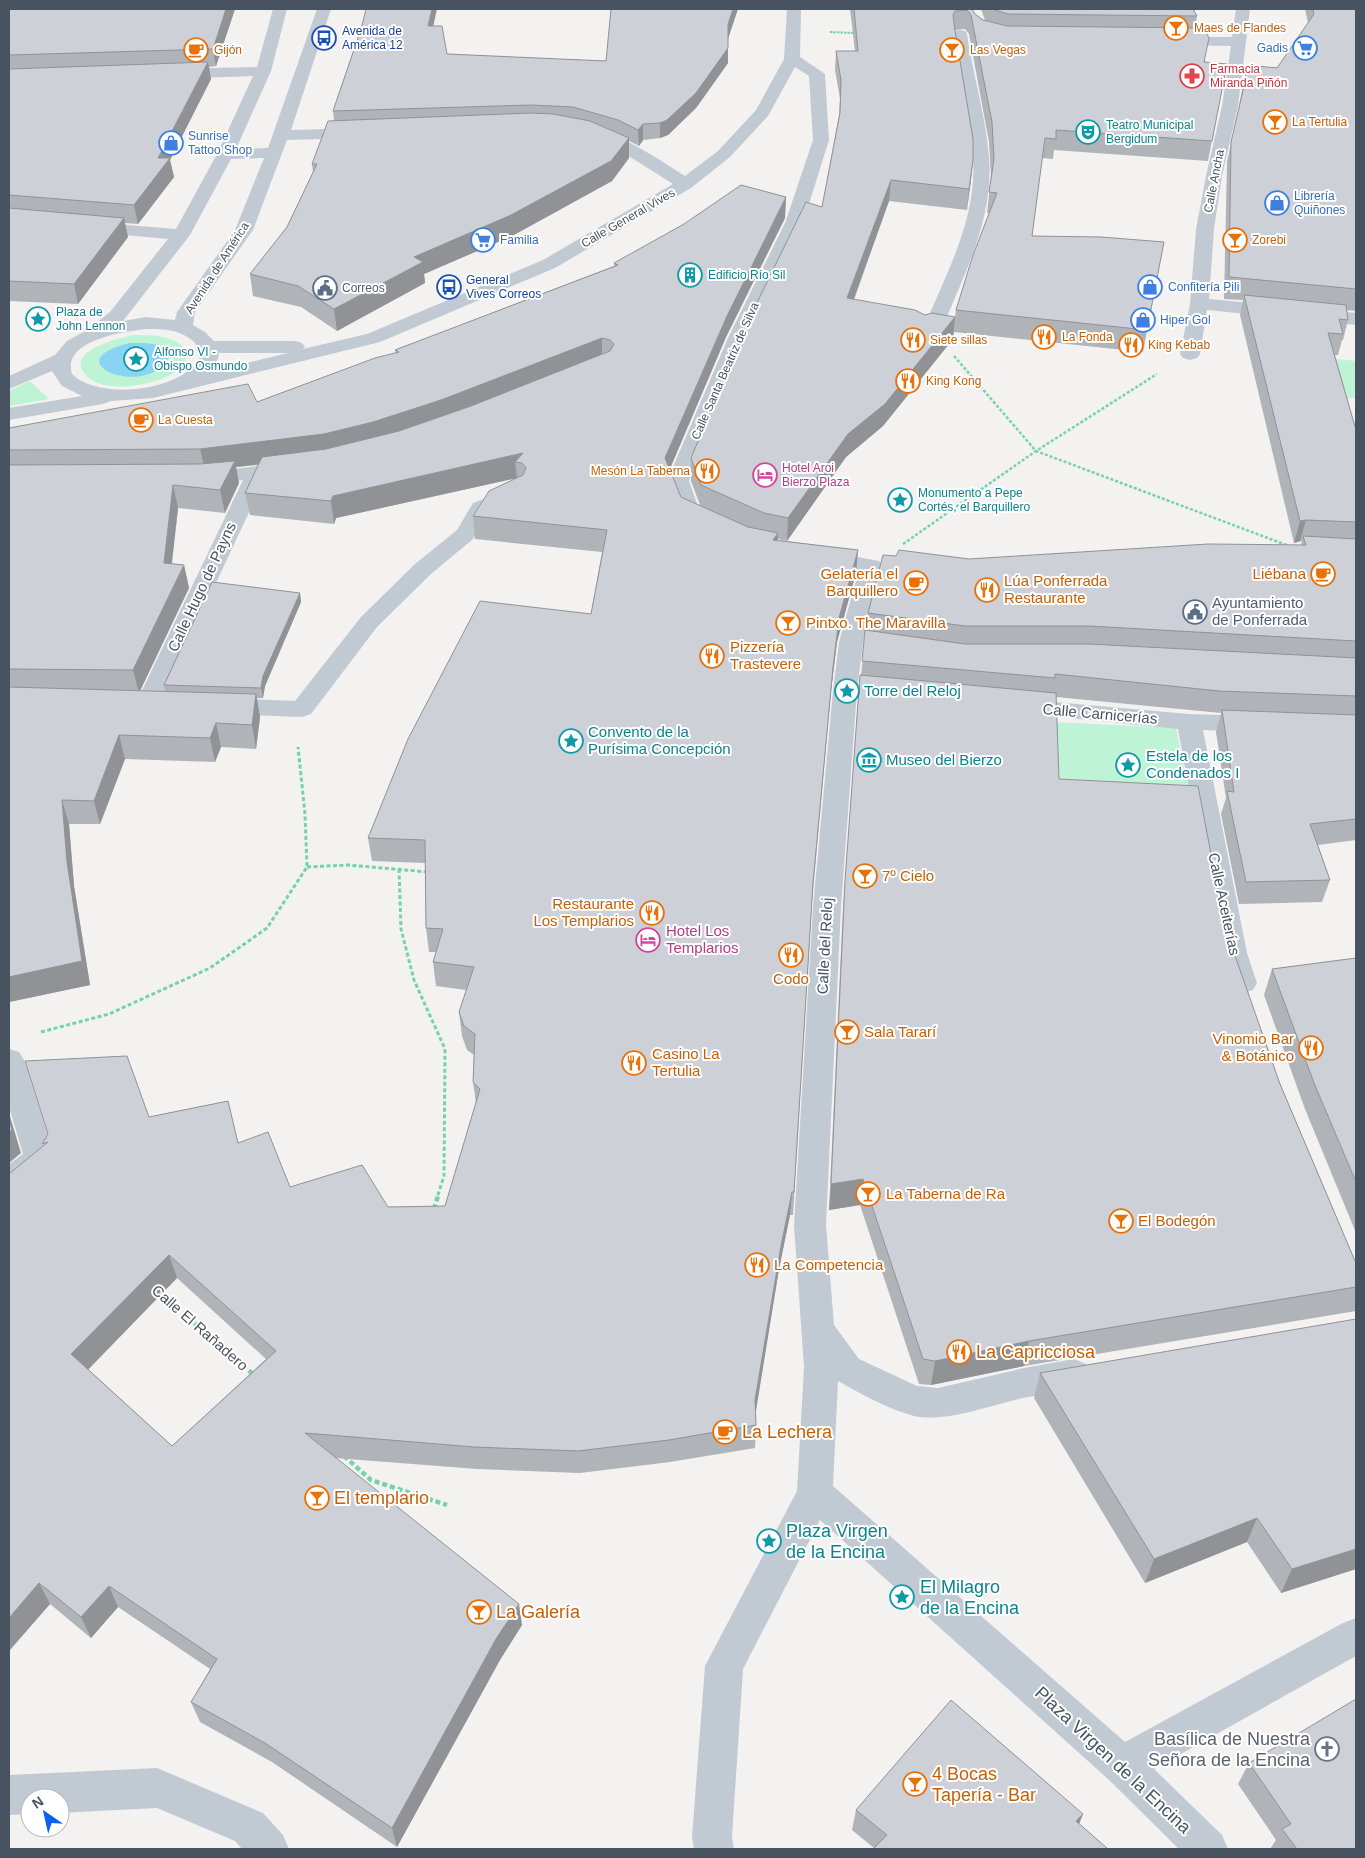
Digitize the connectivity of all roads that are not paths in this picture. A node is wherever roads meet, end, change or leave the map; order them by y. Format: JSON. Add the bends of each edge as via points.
{"nodes":[{"id":1,"x":280,"y":9,"type":"edge"},
{"id":2,"x":324,"y":9,"type":"edge"},
{"id":3,"x":794,"y":9,"type":"edge"},
{"id":4,"x":1243,"y":9,"type":"edge"},
{"id":5,"x":960,"y":34,"type":"dead end"},
{"id":6,"x":1160,"y":41,"type":"edge"},
{"id":7,"x":1238,"y":42,"type":"junction"},
{"id":8,"x":792,"y":59,"type":"junction"},
{"id":9,"x":263,"y":71,"type":"junction"},
{"id":10,"x":159,"y":75,"type":"edge"},
{"id":11,"x":289,"y":114,"type":"junction"},
{"id":12,"x":242,"y":115,"type":"junction"},
{"id":13,"x":583,"y":130,"type":"edge"},
{"id":14,"x":372,"y":132,"type":"edge"},
{"id":15,"x":281,"y":135,"type":"junction"},
{"id":16,"x":274,"y":153,"type":"junction"},
{"id":17,"x":225,"y":154,"type":"junction"},
{"id":18,"x":685,"y":184,"type":"junction"},
{"id":19,"x":76,"y":226,"type":"edge"},
{"id":20,"x":181,"y":235,"type":"junction"},
{"id":21,"x":1198,"y":304,"type":"junction"},
{"id":22,"x":1356,"y":319,"type":"edge"},
{"id":23,"x":183,"y":327,"type":"junction"},
{"id":24,"x":923,"y":329,"type":"edge"},
{"id":25,"x":94,"y":334,"type":"junction"},
{"id":26,"x":373,"y":338,"type":"junction"},
{"id":27,"x":209,"y":347,"type":"junction"},
{"id":28,"x":1190,"y":354,"type":"road end"},
{"id":29,"x":62,"y":359,"type":"junction"},
{"id":30,"x":9,"y":383,"type":"edge"},
{"id":31,"x":163,"y":389,"type":"junction"},
{"id":32,"x":118,"y":396,"type":"junction"},
{"id":33,"x":9,"y":414,"type":"edge"},
{"id":34,"x":310,"y":466,"type":"edge"},
{"id":35,"x":256,"y":472,"type":"junction"},
{"id":36,"x":176,"y":479,"type":"edge"},
{"id":37,"x":515,"y":492,"type":"edge"},
{"id":38,"x":724,"y":528,"type":"edge"},
{"id":39,"x":805,"y":554,"type":"edge"},
{"id":40,"x":148,"y":703,"type":"edge"},
{"id":41,"x":196,"y":705,"type":"edge"},
{"id":42,"x":1002,"y":705,"type":"edge"},
{"id":43,"x":1189,"y":722,"type":"junction"},
{"id":44,"x":1278,"y":725,"type":"edge"},
{"id":45,"x":1252,"y":1008,"type":"edge"},
{"id":46,"x":9,"y":1060,"type":"edge"},
{"id":47,"x":9,"y":1180,"type":"edge"},
{"id":48,"x":818,"y":1329,"type":"junction"},
{"id":49,"x":1102,"y":1370,"type":"edge"},
{"id":50,"x":814,"y":1493,"type":"junction"},
{"id":51,"x":1356,"y":1636,"type":"edge"},
{"id":52,"x":1122,"y":1765,"type":"junction"},
{"id":53,"x":9,"y":1795,"type":"edge"},
{"id":54,"x":269,"y":1849,"type":"edge"},
{"id":55,"x":714,"y":1849,"type":"edge"},
{"id":56,"x":1208,"y":1849,"type":"edge"}],
"edges":[{"from":1,"to":9,"type":"street"},
{"from":2,"to":11,"type":"street","name":"Avenida de América"},
{"from":3,"to":8,"type":"street","name":"Calle General Vives"},
{"from":4,"to":7,"type":"street","name":"Calle Ancha"},
{"from":5,"to":24,"type":"street","via":[[981,159],[980,192],[968,240],[934,326]]},
{"from":6,"to":7,"type":"street"},
{"from":7,"to":21,"type":"street","name":"Calle Ancha","via":[[1230,106],[1214,176]]},
{"from":8,"to":18,"type":"street","name":"Calle General Vives","via":[[762,113],[724,154]]},
{"from":8,"to":38,"type":"street","name":"Calle Santa Beatriz de Silva","via":[[817,74],[821,140],[794,223],[738,338],[678,481],[690,513]]},
{"from":9,"to":10,"type":"street"},
{"from":9,"to":12,"type":"street"},
{"from":11,"to":12,"type":"street"},
{"from":11,"to":15,"type":"street","name":"Avenida de América"},
{"from":12,"to":17,"type":"street"},
{"from":13,"to":18,"type":"street","via":[[630,150]]},
{"from":14,"to":15,"type":"street"},
{"from":15,"to":16,"type":"street","name":"Avenida de América"},
{"from":16,"to":17,"type":"street"},
{"from":16,"to":23,"type":"street","name":"Avenida de América","via":[[244,230],[186,312]]},
{"from":17,"to":20,"type":"street"},
{"from":18,"to":26,"type":"street","name":"Calle General Vives","via":[[549,264]]},
{"from":19,"to":20,"type":"street"},
{"from":20,"to":25,"type":"street","via":[[117,316]]},
{"from":21,"to":22,"type":"street"},
{"from":21,"to":28,"type":"street","name":"Calle Ancha"},
{"from":23,"to":25,"type":"street","via":[[146,323]]},
{"from":23,"to":27,"type":"street","via":[[201,336]]},
{"from":25,"to":29,"type":"street","via":[[75,344]]},
{"from":26,"to":27,"type":"street","name":"Calle General Vives","via":[[291,347]]},
{"from":26,"to":31,"type":"street","name":"Calle General Vives"},
{"from":27,"to":31,"type":"street","via":[[206,363],[198,372]]},
{"from":29,"to":30,"type":"street"},
{"from":29,"to":32,"type":"street","via":[[60,369],[75,386]]},
{"from":31,"to":32,"type":"street"},
{"from":32,"to":33,"type":"street"},
{"from":34,"to":35,"type":"street"},
{"from":35,"to":36,"type":"street","via":[[205,479]]},
{"from":35,"to":40,"type":"street","name":"Calle Hugo de Payns"},
{"from":37,"to":41,"type":"street","via":[[481,508],[465,534],[423,569],[369,622],[302,710]]},
{"from":39,"to":48,"type":"street","name":"Calle del Reloj","via":[[872,566],[827,907],[810,1225]]},
{"from":42,"to":43,"type":"street","name":"Calle Carnicerías"},
{"from":43,"to":44,"type":"street","name":"Calle Carnicerías"},
{"from":43,"to":45,"type":"street","name":"Calle Aceiterías","via":[[1233,953]]},
{"from":46,"to":47,"type":"street","via":[[40,1158]]},
{"from":48,"to":49,"type":"street","via":[[847,1369],[915,1401],[938,1403],[1024,1383]]},
{"from":48,"to":50,"type":"street","via":[[820,1410]]},
{"from":50,"to":52,"type":"street","name":"Plaza Virgen de la Encina"},
{"from":50,"to":55,"type":"street","via":[[724,1666],[712,1837]]},
{"from":51,"to":52,"type":"street"},
{"from":52,"to":56,"type":"street","name":"Plaza Virgen de la Encina"},
{"from":53,"to":54,"type":"street","via":[[157,1788],[249,1827]]}]}
